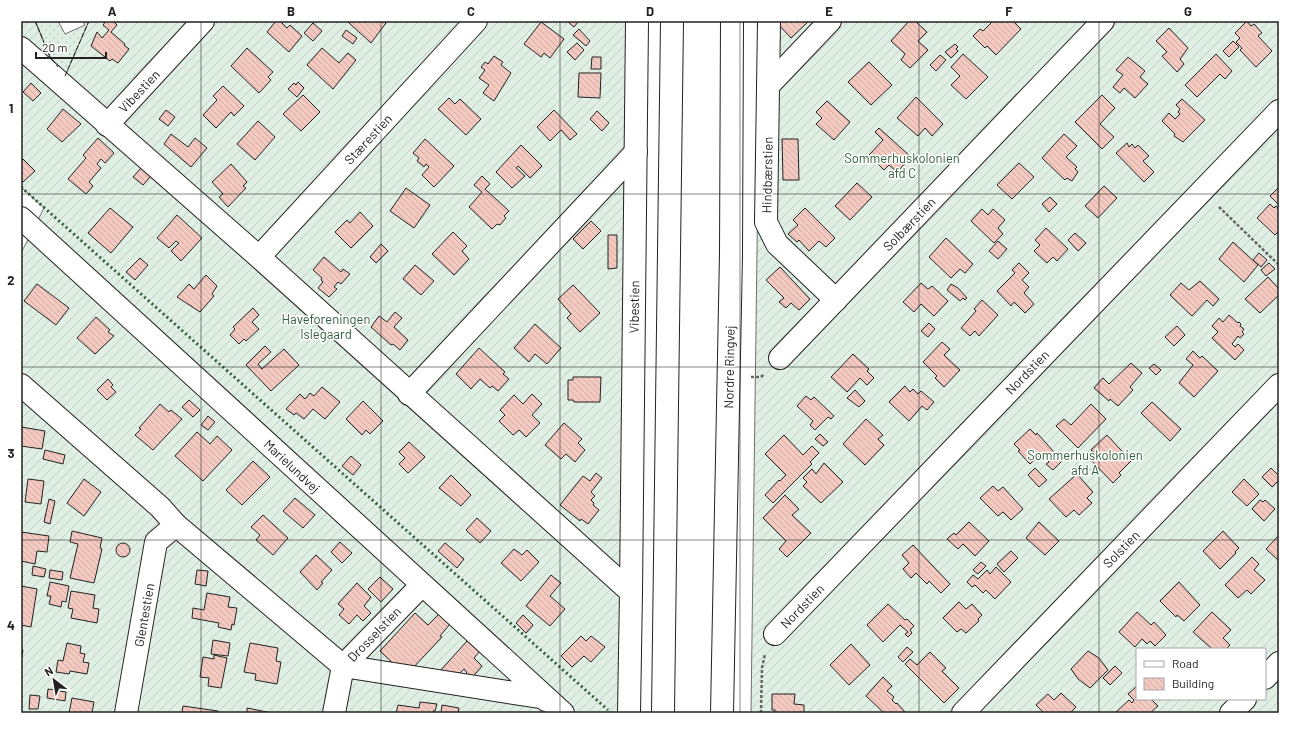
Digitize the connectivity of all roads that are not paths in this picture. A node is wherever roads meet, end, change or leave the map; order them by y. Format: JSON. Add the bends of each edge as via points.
{"nodes":[{"id":1,"x":203,"y":21,"type":"edge"},
{"id":2,"x":476,"y":21,"type":"edge"},
{"id":3,"x":637,"y":21,"type":"edge"},
{"id":4,"x":672,"y":21,"type":"edge"},
{"id":5,"x":732,"y":21,"type":"edge"},
{"id":6,"x":769,"y":21,"type":"edge"},
{"id":7,"x":830,"y":21,"type":"edge"},
{"id":8,"x":1103,"y":21,"type":"edge"},
{"id":9,"x":21,"y":48,"type":"edge"},
{"id":10,"x":769,"y":85,"type":"junction"},
{"id":11,"x":1279,"y":111,"type":"edge"},
{"id":12,"x":107,"y":125,"type":"junction"},
{"id":13,"x":636,"y":152,"type":"junction"},
{"id":14,"x":21,"y":218,"type":"edge"},
{"id":15,"x":260,"y":257,"type":"junction"},
{"id":16,"x":836,"y":300,"type":"junction"},
{"id":17,"x":780,"y":358,"type":"dead end"},
{"id":18,"x":21,"y":385,"type":"edge"},
{"id":19,"x":1279,"y":385,"type":"edge"},
{"id":20,"x":409,"y":394,"type":"junction"},
{"id":21,"x":176,"y":525,"type":"junction"},
{"id":22,"x":422,"y":585,"type":"junction"},
{"id":23,"x":631,"y":592,"type":"junction"},
{"id":24,"x":775,"y":634,"type":"road end"},
{"id":25,"x":1279,"y":664,"type":"edge"},
{"id":26,"x":343,"y":666,"type":"junction"},
{"id":27,"x":1266,"y":677,"type":"edge"},
{"id":28,"x":1244,"y":700,"type":"edge"},
{"id":29,"x":545,"y":706,"type":"edge"},
{"id":30,"x":126,"y":713,"type":"edge"},
{"id":31,"x":334,"y":713,"type":"edge"},
{"id":32,"x":563,"y":713,"type":"edge"},
{"id":33,"x":629,"y":713,"type":"edge"},
{"id":34,"x":663,"y":713,"type":"edge"},
{"id":35,"x":722,"y":713,"type":"edge"},
{"id":36,"x":963,"y":713,"type":"edge"},
{"id":37,"x":1231,"y":713,"type":"edge"}],
"edges":[{"from":1,"to":12,"type":"street","name":"Vibestien"},
{"from":2,"to":15,"type":"street","name":"Stærestien"},
{"from":3,"to":13,"type":"street","name":"Vibestien"},
{"from":4,"to":34,"type":"street"},
{"from":5,"to":35,"type":"street","name":"Nordre Ringvej","via":[[731,254]]},
{"from":6,"to":10,"type":"street","name":"Hindbærstien"},
{"from":7,"to":10,"type":"street"},
{"from":8,"to":16,"type":"street","name":"Solbærstien"},
{"from":9,"to":12,"type":"street"},
{"from":10,"to":16,"type":"street","name":"Hindbærstien","via":[[766,222],[777,244]]},
{"from":11,"to":24,"type":"street","name":"Nordstien"},
{"from":12,"to":15,"type":"street"},
{"from":13,"to":20,"type":"street"},
{"from":13,"to":23,"type":"street","name":"Vibestien"},
{"from":14,"to":22,"type":"street","name":"Marielundvej"},
{"from":15,"to":20,"type":"street"},
{"from":16,"to":17,"type":"street","name":"Solbærstien"},
{"from":18,"to":21,"type":"street"},
{"from":19,"to":36,"type":"street","name":"Solstien"},
{"from":20,"to":23,"type":"street"},
{"from":21,"to":26,"type":"street"},
{"from":21,"to":30,"type":"street","name":"Glentestien","via":[[156,542]]},
{"from":22,"to":26,"type":"street","name":"Drosselstien"},
{"from":22,"to":29,"type":"street","name":"Marielundvej"},
{"from":23,"to":33,"type":"street","name":"Vibestien"},
{"from":25,"to":27,"type":"street"},
{"from":26,"to":29,"type":"street"},
{"from":26,"to":31,"type":"street","name":"Drosselstien"},
{"from":28,"to":37,"type":"street"},
{"from":29,"to":32,"type":"street","name":"Marielundvej"}]}
